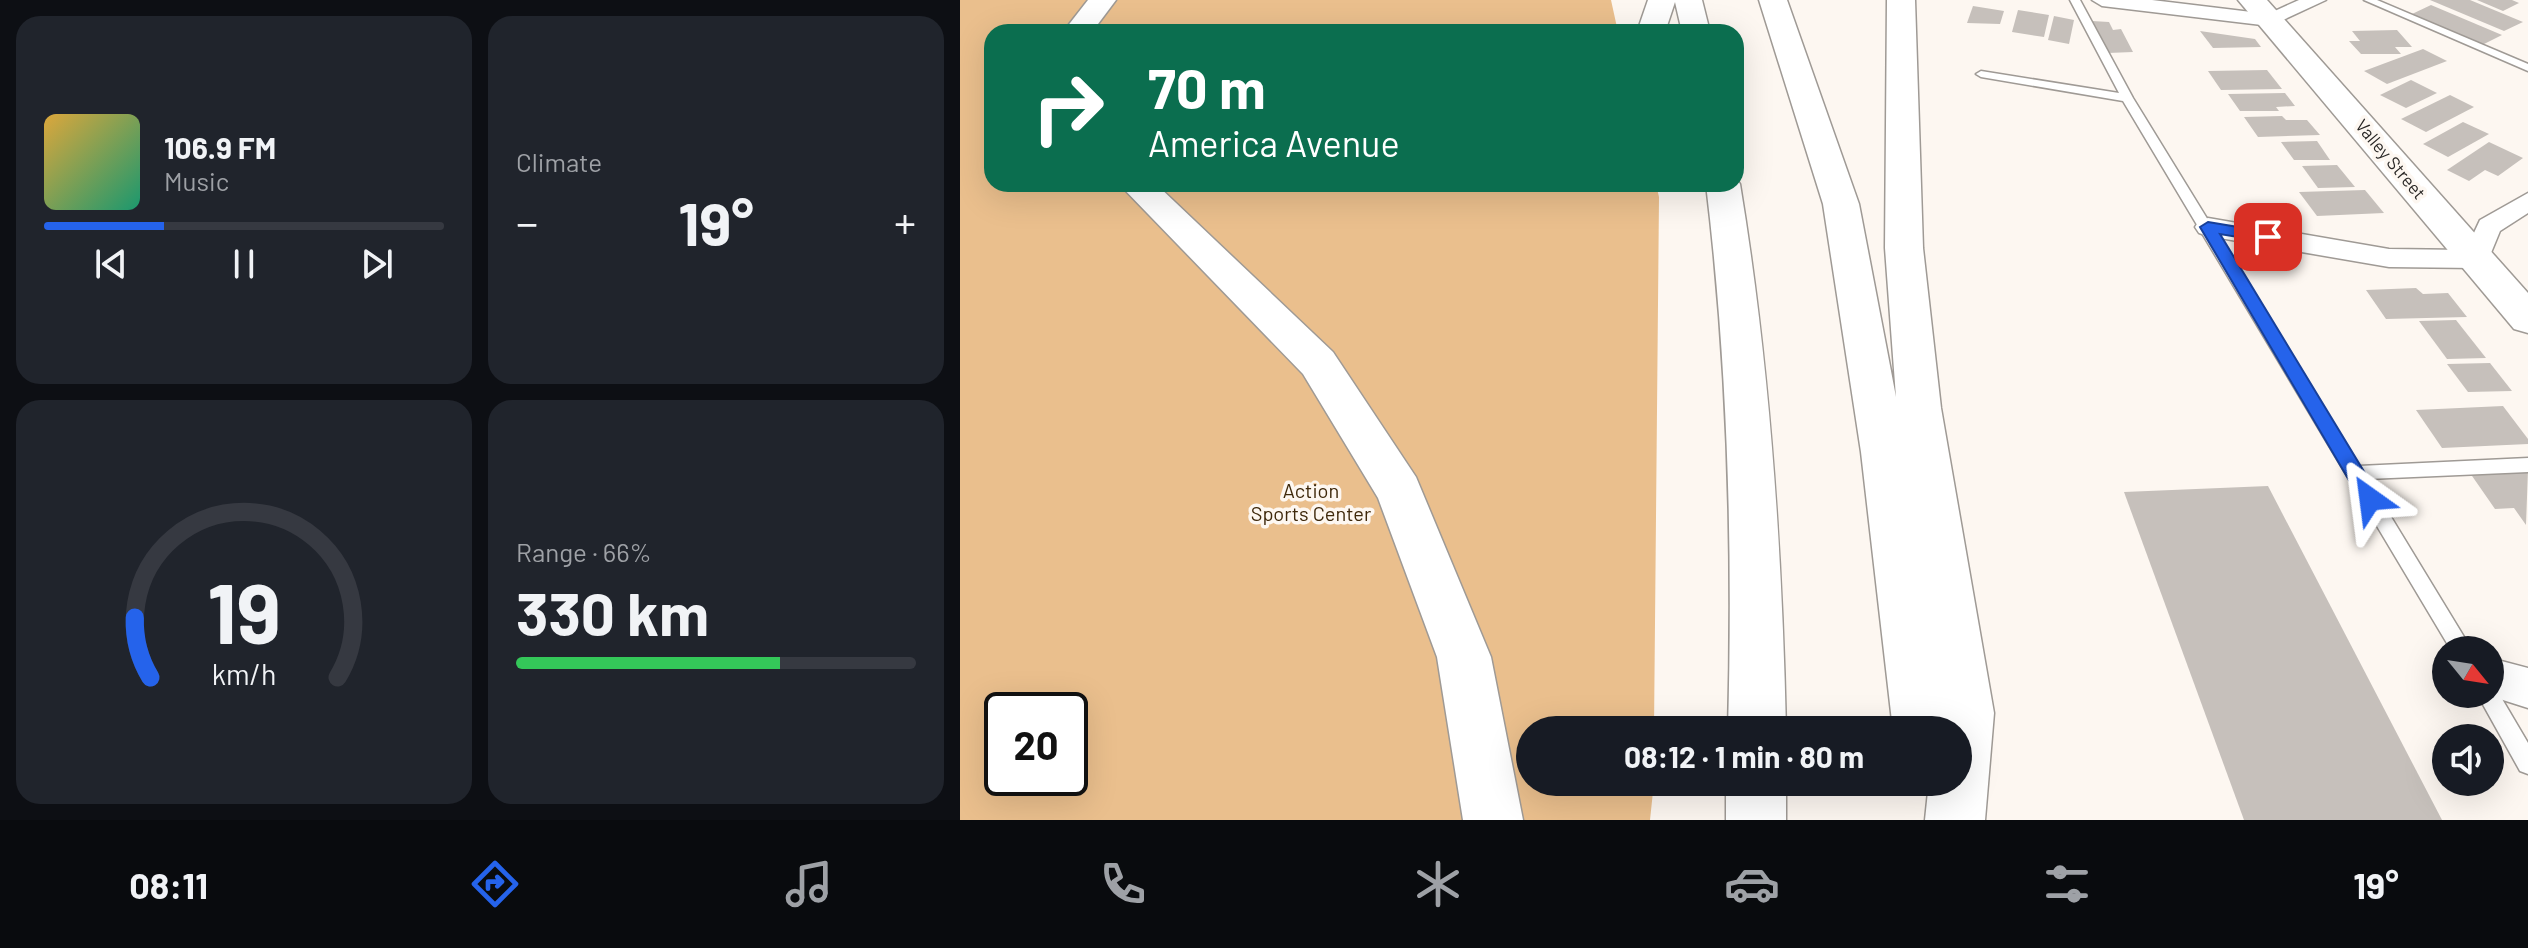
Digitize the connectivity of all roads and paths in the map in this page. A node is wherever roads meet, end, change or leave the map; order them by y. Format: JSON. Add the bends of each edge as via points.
{"nodes":[{"id":1,"x":1102,"y":0,"type":"edge"},
{"id":2,"x":1126,"y":0,"type":"edge"},
{"id":3,"x":1662,"y":0,"type":"edge"},
{"id":4,"x":1688,"y":0,"type":"edge"},
{"id":5,"x":1773,"y":0,"type":"edge"},
{"id":6,"x":1901,"y":0,"type":"edge"},
{"id":7,"x":2075,"y":0,"type":"edge"},
{"id":8,"x":2102,"y":0,"type":"edge"},
{"id":9,"x":2316,"y":0,"type":"edge"},
{"id":10,"x":2369,"y":0,"type":"edge"},
{"id":11,"x":2261,"y":10,"type":"edge"},
{"id":12,"x":1083,"y":24,"type":"edge"},
{"id":13,"x":1109,"y":24,"type":"edge"},
{"id":14,"x":1654,"y":24,"type":"edge"},
{"id":15,"x":1694,"y":24,"type":"edge"},
{"id":16,"x":2528,"y":68,"type":"edge"},
{"id":17,"x":1981,"y":74,"type":"dead end"},
{"id":18,"x":2127,"y":98,"type":"junction"},
{"id":19,"x":1144,"y":192,"type":"edge"},
{"id":20,"x":1724,"y":192,"type":"edge"},
{"id":21,"x":2528,"y":201,"type":"edge"},
{"id":22,"x":2208,"y":227,"type":"junction"},
{"id":23,"x":2476,"y":259,"type":"junction"},
{"id":24,"x":2528,"y":319,"type":"edge"},
{"id":25,"x":2528,"y":465,"type":"edge"},
{"id":26,"x":2354,"y":473,"type":"junction"},
{"id":27,"x":2453,"y":636,"type":"edge"},
{"id":28,"x":2504,"y":681,"type":"edge"},
{"id":29,"x":2528,"y":688,"type":"edge"},
{"id":30,"x":2496,"y":708,"type":"edge"},
{"id":31,"x":1757,"y":716,"type":"edge"},
{"id":32,"x":1920,"y":716,"type":"edge"},
{"id":33,"x":2528,"y":763,"type":"edge"},
{"id":34,"x":1756,"y":796,"type":"edge"},
{"id":35,"x":1931,"y":796,"type":"edge"},
{"id":36,"x":1493,"y":820,"type":"edge"},
{"id":37,"x":1756,"y":820,"type":"edge"},
{"id":38,"x":1934,"y":820,"type":"edge"},
{"id":39,"x":1955,"y":820,"type":"edge"}],
"edges":[{"from":1,"to":12,"type":"main road"},
{"from":2,"to":13,"type":"main road"},
{"from":3,"to":14,"type":"main road"},
{"from":4,"to":15,"type":"main road"},
{"from":5,"to":32,"type":"main road","via":[[1841,204],[1884,452]]},
{"from":6,"to":39,"type":"main road","via":[[1904,248],[1919,408],[1966,713]]},
{"from":7,"to":18,"type":"lane"},
{"from":8,"to":11,"type":"street"},
{"from":9,"to":11,"type":"street"},
{"from":10,"to":16,"type":"lane"},
{"from":11,"to":23,"type":"main road","name":"Valley Street"},
{"from":17,"to":18,"type":"lane"},
{"from":18,"to":22,"type":"lane"},
{"from":19,"to":36,"type":"main road","via":[[1318,363],[1399,491],[1464,657]]},
{"from":20,"to":31,"type":"main road","via":[[1738,280],[1758,599]]},
{"from":21,"to":23,"type":"street","via":[[2489,226]]},
{"from":22,"to":23,"type":"street","via":[[2389,258]]},
{"from":22,"to":26,"type":"lane"},
{"from":23,"to":24,"type":"main road","name":"Valley Street"},
{"from":25,"to":26,"type":"lane"},
{"from":26,"to":27,"type":"lane"},
{"from":28,"to":29,"type":"street"},
{"from":30,"to":33,"type":"lane"},
{"from":34,"to":37,"type":"main road"},
{"from":35,"to":38,"type":"main road"}]}
